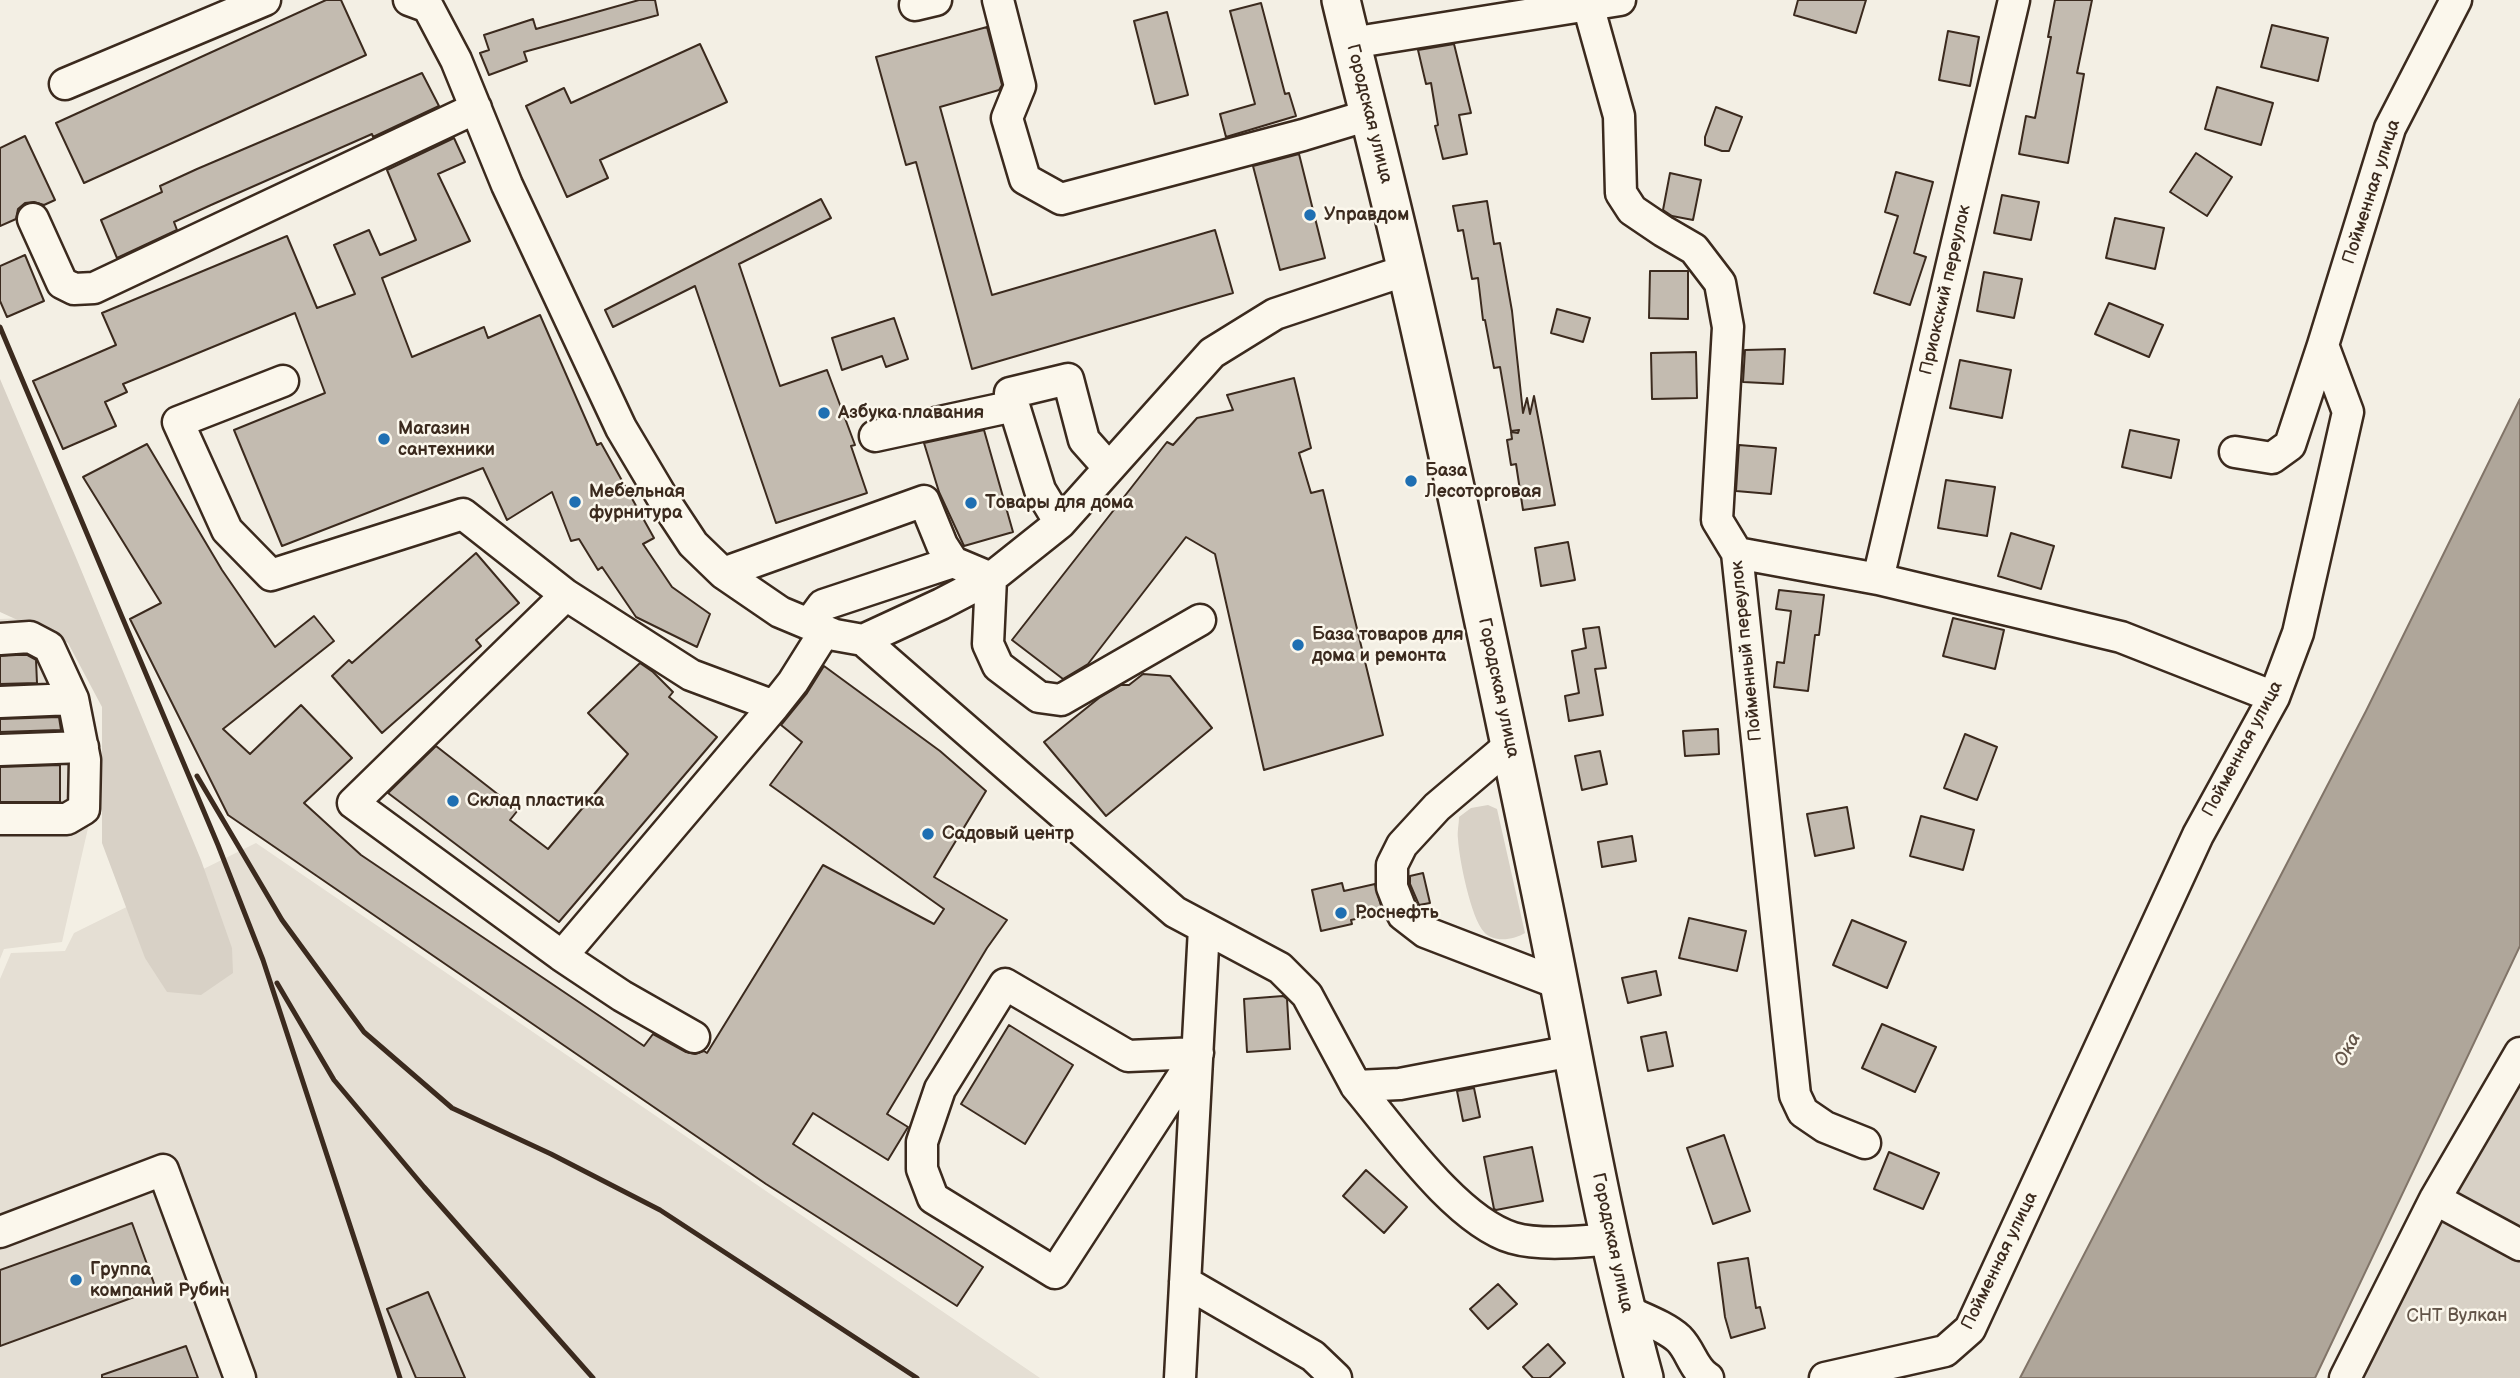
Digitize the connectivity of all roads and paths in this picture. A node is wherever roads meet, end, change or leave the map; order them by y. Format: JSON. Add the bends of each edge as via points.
{"nodes":[{"id":1,"x":265,"y":0,"type":"edge"},
{"id":2,"x":998,"y":0,"type":"edge"},
{"id":3,"x":1341,"y":0,"type":"edge"},
{"id":4,"x":1620,"y":0,"type":"edge"},
{"id":5,"x":2014,"y":0,"type":"edge"},
{"id":6,"x":2456,"y":0,"type":"edge"},
{"id":7,"x":429,"y":2,"type":"edge"},
{"id":8,"x":1588,"y":5,"type":"junction"},
{"id":9,"x":1351,"y":43,"type":"junction"},
{"id":10,"x":65,"y":84,"type":"dead end"},
{"id":11,"x":476,"y":108,"type":"junction"},
{"id":12,"x":1369,"y":115,"type":"junction"},
{"id":13,"x":33,"y":219,"type":"dead end"},
{"id":14,"x":1407,"y":271,"type":"junction"},
{"id":15,"x":2323,"y":345,"type":"junction"},
{"id":16,"x":283,"y":381,"type":"dead end"},
{"id":17,"x":1014,"y":406,"type":"junction"},
{"id":18,"x":875,"y":436,"type":"dead end"},
{"id":19,"x":2235,"y":452,"type":"dead end"},
{"id":20,"x":1108,"y":467,"type":"junction"},
{"id":21,"x":1060,"y":523,"type":"junction"},
{"id":22,"x":1737,"y":553,"type":"junction"},
{"id":23,"x":953,"y":562,"type":"junction"},
{"id":24,"x":723,"y":573,"type":"junction"},
{"id":25,"x":991,"y":578,"type":"junction"},
{"id":26,"x":1878,"y":579,"type":"junction"},
{"id":27,"x":566,"y":595,"type":"junction"},
{"id":28,"x":1200,"y":620,"type":"dead end"},
{"id":29,"x":817,"y":628,"type":"junction"},
{"id":30,"x":0,"y":639,"type":"edge"},
{"id":31,"x":863,"y":640,"type":"junction"},
{"id":32,"x":2274,"y":697,"type":"junction"},
{"id":33,"x":73,"y":699,"type":"junction"},
{"id":34,"x":0,"y":702,"type":"edge"},
{"id":35,"x":774,"y":706,"type":"junction"},
{"id":36,"x":1510,"y":745,"type":"junction"},
{"id":37,"x":83,"y":747,"type":"junction"},
{"id":38,"x":0,"y":750,"type":"edge"},
{"id":39,"x":0,"y":819,"type":"edge"},
{"id":40,"x":1204,"y":928,"type":"junction"},
{"id":41,"x":562,"y":956,"type":"junction"},
{"id":42,"x":1560,"y":984,"type":"junction"},
{"id":43,"x":694,"y":1037,"type":"dead end"},
{"id":44,"x":1572,"y":1051,"type":"junction"},
{"id":45,"x":1198,"y":1053,"type":"junction"},
{"id":46,"x":2520,"y":1053,"type":"edge"},
{"id":47,"x":1356,"y":1086,"type":"junction"},
{"id":48,"x":1865,"y":1143,"type":"dead end"},
{"id":49,"x":2435,"y":1199,"type":"junction"},
{"id":50,"x":0,"y":1232,"type":"edge"},
{"id":51,"x":1610,"y":1239,"type":"junction"},
{"id":52,"x":2520,"y":1245,"type":"edge"},
{"id":53,"x":1185,"y":1282,"type":"junction"},
{"id":54,"x":1625,"y":1310,"type":"junction"},
{"id":55,"x":240,"y":1378,"type":"edge"},
{"id":56,"x":1180,"y":1378,"type":"edge"},
{"id":57,"x":1336,"y":1378,"type":"edge"},
{"id":58,"x":1624,"y":1378,"type":"edge"},
{"id":59,"x":1643,"y":1378,"type":"edge"},
{"id":60,"x":1709,"y":1378,"type":"edge"},
{"id":61,"x":1825,"y":1378,"type":"edge"},
{"id":62,"x":2345,"y":1378,"type":"edge"}],
"edges":[{"from":1,"to":10,"type":"street"},
{"from":2,"to":12,"type":"street","via":[[1020,86],[1007,118],[1025,179],[1061,199]]},
{"from":3,"to":9,"type":"main road","name":"Городская улица"},
{"from":4,"to":8,"type":"street"},
{"from":5,"to":26,"type":"street","name":"Приокский переулок"},
{"from":6,"to":15,"type":"street","name":"Пойменная улица","via":[[2390,128]]},
{"from":7,"to":11,"type":"street"},
{"from":8,"to":9,"type":"street"},
{"from":8,"to":22,"type":"street","name":"Пойменный переулок","via":[[1619,116],[1620,193],[1632,210],[1694,249],[1720,283],[1728,327],[1717,520]]},
{"from":9,"to":12,"type":"main road","name":"Городская улица"},
{"from":11,"to":13,"type":"street","via":[[94,288],[74,289],[62,283]]},
{"from":11,"to":24,"type":"street","via":[[507,185],[621,428],[694,544]]},
{"from":12,"to":14,"type":"main road","name":"Городская улица"},
{"from":14,"to":20,"type":"street","via":[[1275,314],[1212,353]]},
{"from":14,"to":36,"type":"main road","name":"Городская улица"},
{"from":15,"to":19,"type":"street","via":[[2290,445],[2272,458]]},
{"from":15,"to":32,"type":"street","name":"Пойменная улица","via":[[2348,412],[2298,633]]},
{"from":16,"to":27,"type":"street","via":[[178,422],[226,530],[271,575],[463,514]]},
{"from":17,"to":18,"type":"street"},
{"from":17,"to":20,"type":"street","via":[[1010,393],[1068,379],[1084,440]]},
{"from":17,"to":21,"type":"street","via":[[1040,490]]},
{"from":20,"to":21,"type":"street"},
{"from":21,"to":25,"type":"street"},
{"from":22,"to":26,"type":"street"},
{"from":22,"to":48,"type":"street","name":"Пойменный переулок","via":[[1795,1095],[1803,1112],[1825,1127]]},
{"from":23,"to":24,"type":"street","via":[[924,501]]},
{"from":23,"to":25,"type":"street"},
{"from":23,"to":29,"type":"street","via":[[823,605]]},
{"from":24,"to":29,"type":"street","via":[[780,612]]},
{"from":25,"to":28,"type":"street","via":[[988,644],[998,666],[1039,697],[1061,700]]},
{"from":25,"to":31,"type":"street"},
{"from":26,"to":32,"type":"street","via":[[2120,636]]},
{"from":27,"to":35,"type":"street","via":[[691,675]]},
{"from":27,"to":41,"type":"street","via":[[353,803]]},
{"from":29,"to":31,"type":"street"},
{"from":29,"to":35,"type":"street","via":[[793,682]]},
{"from":30,"to":33,"type":"street","via":[[30,638],[48,647]]},
{"from":31,"to":40,"type":"street","via":[[1175,912]]},
{"from":32,"to":61,"type":"street","name":"Пойменная улица","via":[[2198,835],[1970,1329],[1945,1351]]},
{"from":33,"to":34,"type":"street"},
{"from":33,"to":37,"type":"street"},
{"from":35,"to":41,"type":"street"},
{"from":36,"to":42,"type":"main road","name":"Городская улица"},
{"from":36,"to":42,"type":"street","via":[[1437,807],[1402,845],[1392,865],[1392,887],[1403,915],[1424,932]]},
{"from":37,"to":38,"type":"street"},
{"from":37,"to":39,"type":"street","via":[[85,809],[66,819]]},
{"from":40,"to":45,"type":"street"},
{"from":40,"to":47,"type":"street","via":[[1280,968],[1307,995]]},
{"from":41,"to":43,"type":"street"},
{"from":42,"to":44,"type":"main road","name":"Городская улица"},
{"from":44,"to":47,"type":"street","via":[[1400,1084]]},
{"from":44,"to":51,"type":"main road","name":"Городская улица"},
{"from":45,"to":45,"type":"street","via":[[1128,1056],[1004,985],[940,1089],[922,1142],[922,1169],[933,1198],[1055,1273]]},
{"from":45,"to":53,"type":"street"},
{"from":46,"to":49,"type":"street"},
{"from":47,"to":51,"type":"street","via":[[1428,1172],[1475,1218],[1513,1238]]},
{"from":49,"to":52,"type":"street"},
{"from":49,"to":62,"type":"street"},
{"from":50,"to":55,"type":"street","via":[[163,1170]]},
{"from":51,"to":54,"type":"main road","name":"Городская улица"},
{"from":53,"to":56,"type":"street"},
{"from":53,"to":57,"type":"street","via":[[1312,1356]]},
{"from":54,"to":58,"type":"main road"},
{"from":54,"to":59,"type":"main road","name":"Городская улица"},
{"from":54,"to":60,"type":"street","via":[[1676,1336]]}]}
